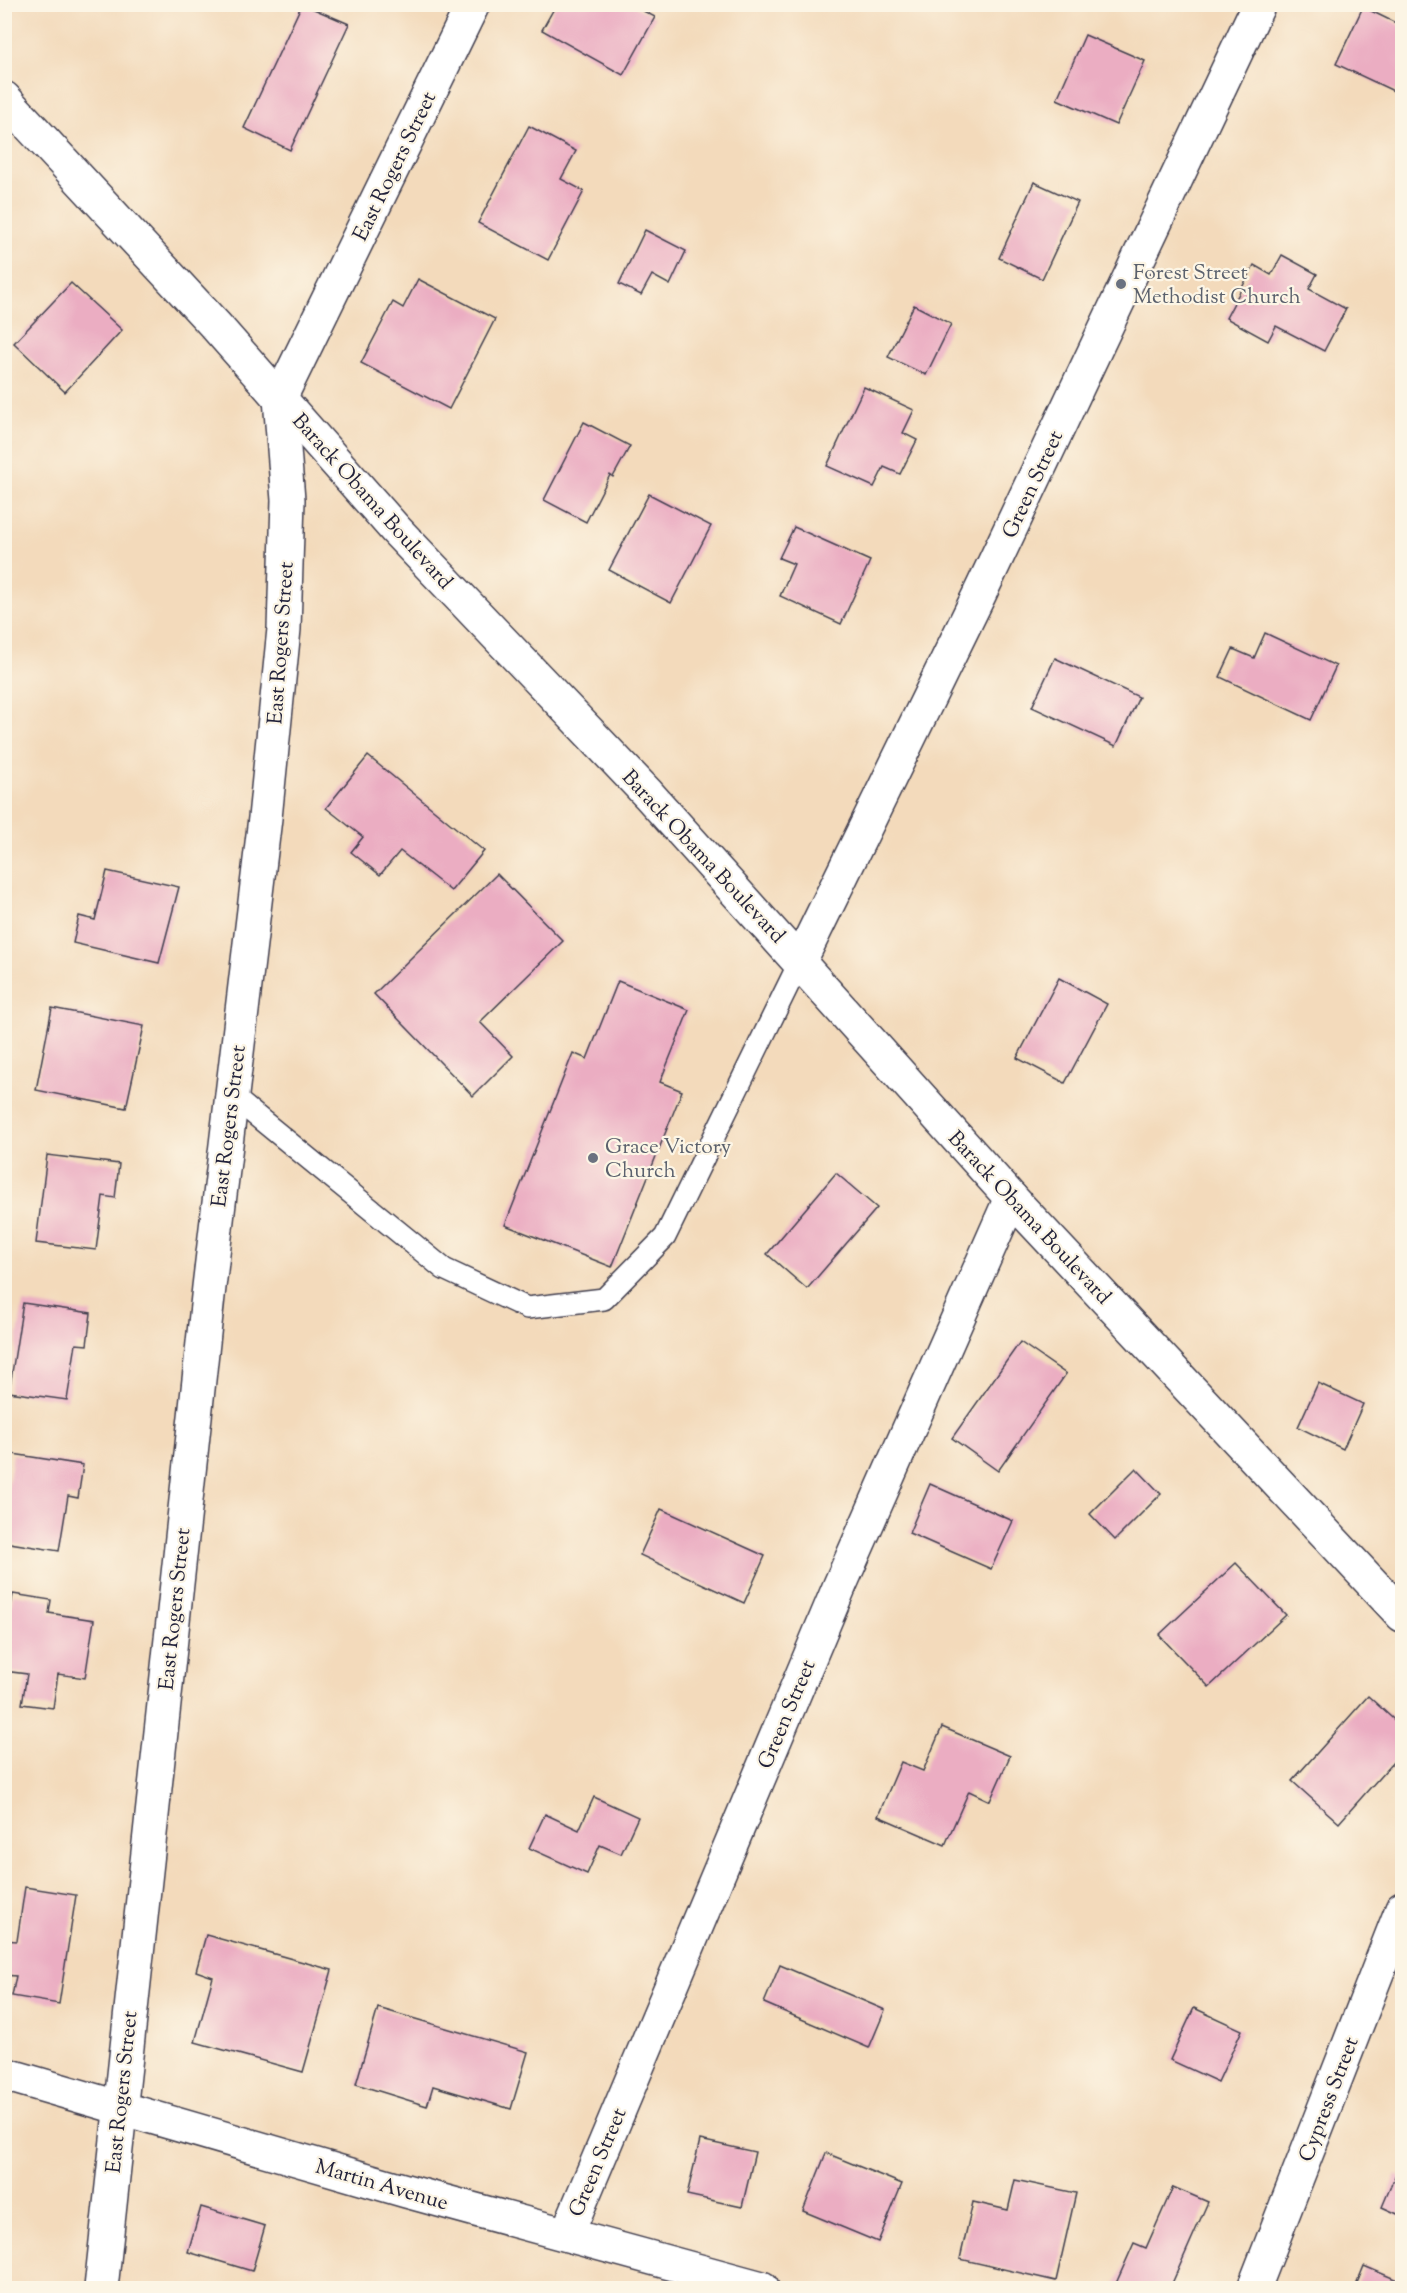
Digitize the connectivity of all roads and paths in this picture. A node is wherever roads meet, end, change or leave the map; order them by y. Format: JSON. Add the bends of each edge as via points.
{"nodes":[{"id":1,"x":473,"y":4,"type":"edge"},
{"id":2,"x":1259,"y":4,"type":"edge"},
{"id":3,"x":4,"y":98,"type":"edge"},
{"id":4,"x":280,"y":398,"type":"junction"},
{"id":5,"x":800,"y":961,"type":"junction"},
{"id":6,"x":232,"y":1096,"type":"junction"},
{"id":7,"x":1011,"y":1197,"type":"junction"},
{"id":8,"x":1402,"y":1616,"type":"edge"},
{"id":9,"x":1402,"y":1909,"type":"edge"},
{"id":10,"x":4,"y":2074,"type":"edge"},
{"id":11,"x":119,"y":2107,"type":"junction"},
{"id":12,"x":567,"y":2234,"type":"junction"},
{"id":13,"x":101,"y":2289,"type":"edge"},
{"id":14,"x":762,"y":2289,"type":"edge"},
{"id":15,"x":1254,"y":2289,"type":"edge"}],
"edges":[{"from":1,"to":4,"type":"street","name":"East Rogers Street"},
{"from":2,"to":5,"type":"street","name":"Green Street","via":[[979,595]]},
{"from":3,"to":4,"type":"street","name":"Barack Obama Boulevard"},
{"from":4,"to":5,"type":"street","name":"Barack Obama Boulevard","via":[[396,530],[648,794]]},
{"from":4,"to":6,"type":"street","name":"East Rogers Street","via":[[288,500],[284,629]]},
{"from":5,"to":6,"type":"lane","via":[[665,1237],[604,1299],[527,1308],[444,1269]]},
{"from":5,"to":7,"type":"street","name":"Barack Obama Boulevard"},
{"from":6,"to":11,"type":"street","name":"East Rogers Street"},
{"from":7,"to":8,"type":"street","name":"Barack Obama Boulevard"},
{"from":7,"to":12,"type":"street","name":"Green Street","via":[[840,1585]]},
{"from":9,"to":15,"type":"street","name":"Cypress Street"},
{"from":10,"to":11,"type":"street","name":"Martin Avenue"},
{"from":11,"to":12,"type":"street","name":"Martin Avenue"},
{"from":11,"to":13,"type":"street","name":"East Rogers Street"},
{"from":12,"to":14,"type":"street","name":"Martin Avenue"}]}
